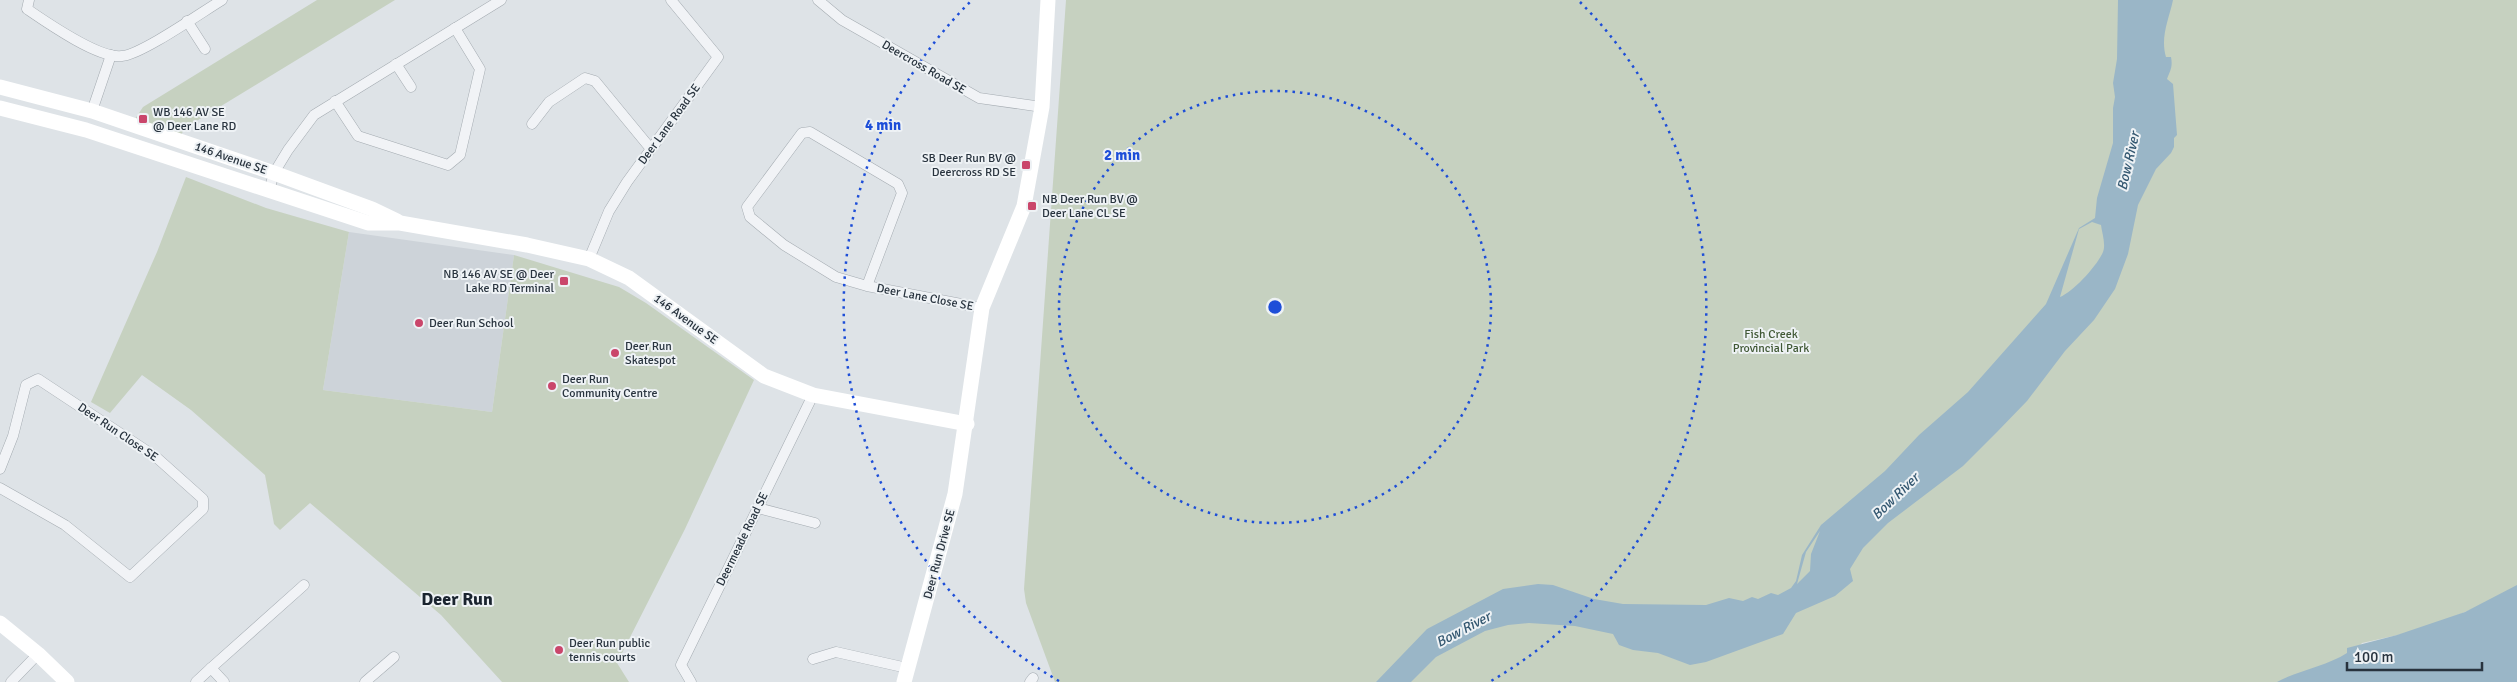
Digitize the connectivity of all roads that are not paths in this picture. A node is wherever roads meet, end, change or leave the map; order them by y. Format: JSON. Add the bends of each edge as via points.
{"nodes":[{"id":1,"x":29,"y":0,"type":"edge"},
{"id":2,"x":222,"y":0,"type":"edge"},
{"id":3,"x":501,"y":0,"type":"edge"},
{"id":4,"x":671,"y":0,"type":"edge"},
{"id":5,"x":818,"y":0,"type":"edge"},
{"id":6,"x":1048,"y":0,"type":"edge"},
{"id":7,"x":187,"y":21,"type":"junction"},
{"id":8,"x":455,"y":28,"type":"junction"},
{"id":9,"x":205,"y":49,"type":"dead end"},
{"id":10,"x":110,"y":55,"type":"junction"},
{"id":11,"x":396,"y":64,"type":"junction"},
{"id":12,"x":0,"y":86,"type":"edge"},
{"id":13,"x":411,"y":87,"type":"dead end"},
{"id":14,"x":335,"y":101,"type":"junction"},
{"id":15,"x":1042,"y":107,"type":"junction"},
{"id":16,"x":0,"y":108,"type":"edge"},
{"id":17,"x":92,"y":111,"type":"junction"},
{"id":18,"x":532,"y":124,"type":"dead end"},
{"id":19,"x":651,"y":149,"type":"junction"},
{"id":20,"x":274,"y":174,"type":"junction"},
{"id":21,"x":269,"y":191,"type":"junction"},
{"id":22,"x":400,"y":223,"type":"junction"},
{"id":23,"x":589,"y":258,"type":"junction"},
{"id":24,"x":867,"y":286,"type":"junction"},
{"id":25,"x":982,"y":308,"type":"junction"},
{"id":26,"x":813,"y":395,"type":"junction"},
{"id":27,"x":967,"y":424,"type":"junction"},
{"id":28,"x":0,"y":469,"type":"edge"},
{"id":29,"x":0,"y":488,"type":"edge"},
{"id":30,"x":758,"y":508,"type":"junction"},
{"id":31,"x":815,"y":523,"type":"dead end"},
{"id":32,"x":304,"y":585,"type":"dead end"},
{"id":33,"x":0,"y":623,"type":"edge"},
{"id":34,"x":38,"y":654,"type":"junction"},
{"id":35,"x":394,"y":657,"type":"dead end"},
{"id":36,"x":813,"y":659,"type":"dead end"},
{"id":37,"x":211,"y":668,"type":"junction"},
{"id":38,"x":906,"y":675,"type":"edge"},
{"id":39,"x":11,"y":682,"type":"edge"},
{"id":40,"x":67,"y":682,"type":"edge"},
{"id":41,"x":196,"y":682,"type":"edge"},
{"id":42,"x":224,"y":682,"type":"edge"},
{"id":43,"x":366,"y":682,"type":"edge"},
{"id":44,"x":691,"y":682,"type":"edge"}],
"edges":[{"from":1,"to":10,"type":"street","via":[[27,9],[56,30]]},
{"from":2,"to":7,"type":"street"},
{"from":3,"to":8,"type":"street"},
{"from":4,"to":19,"type":"street","name":"Deer Lane Road SE","via":[[718,58]]},
{"from":5,"to":15,"type":"street","name":"Deercross Road SE","via":[[842,20],[980,98]]},
{"from":6,"to":15,"type":"street","name":"Deer Run Drive SE"},
{"from":7,"to":9,"type":"street"},
{"from":7,"to":10,"type":"street","via":[[145,47],[123,56]]},
{"from":8,"to":11,"type":"street"},
{"from":8,"to":14,"type":"street","via":[[480,69],[460,156],[448,165],[358,136]]},
{"from":10,"to":17,"type":"street"},
{"from":11,"to":13,"type":"street"},
{"from":11,"to":14,"type":"street"},
{"from":12,"to":17,"type":"street","name":"146 Avenue SE"},
{"from":14,"to":20,"type":"street","via":[[314,115]]},
{"from":15,"to":25,"type":"street","name":"Deer Run Drive SE","via":[[1024,206]]},
{"from":16,"to":21,"type":"street","name":"146 Avenue SE","via":[[86,130]]},
{"from":17,"to":20,"type":"street","name":"146 Avenue SE"},
{"from":18,"to":19,"type":"street","via":[[549,102],[586,78],[595,81]]},
{"from":19,"to":23,"type":"street","name":"Deer Lane Road SE","via":[[609,211]]},
{"from":20,"to":21,"type":"street"},
{"from":20,"to":22,"type":"street","name":"146 Avenue SE","via":[[372,209]]},
{"from":21,"to":22,"type":"street","name":"146 Avenue SE","via":[[368,223]]},
{"from":22,"to":23,"type":"street","name":"146 Avenue SE"},
{"from":23,"to":26,"type":"street","name":"146 Avenue SE","via":[[629,278],[764,376]]},
{"from":24,"to":24,"type":"street","name":"Deer Lane Close SE","via":[[836,277],[784,244],[750,217],[747,207],[802,133],[810,132],[898,184],[902,192]]},
{"from":24,"to":25,"type":"street","name":"Deer Lane Close SE"},
{"from":25,"to":27,"type":"street","name":"Deer Run Drive SE"},
{"from":26,"to":27,"type":"street","name":"146 Avenue SE"},
{"from":26,"to":30,"type":"street","name":"Deermeade Road SE"},
{"from":27,"to":38,"type":"street","name":"Deer Run Drive SE","via":[[955,494]]},
{"from":28,"to":29,"type":"street","name":"Deer Run Close SE","via":[[13,436],[26,385],[38,380],[156,456],[203,498],[203,509],[130,577],[65,525]]},
{"from":30,"to":31,"type":"street"},
{"from":30,"to":44,"type":"street","name":"Deermeade Road SE","via":[[680,665]]},
{"from":32,"to":37,"type":"street"},
{"from":33,"to":34,"type":"street"},
{"from":34,"to":39,"type":"street"},
{"from":34,"to":40,"type":"street"},
{"from":35,"to":43,"type":"street"},
{"from":36,"to":38,"type":"street","via":[[836,652]]},
{"from":37,"to":41,"type":"street"},
{"from":37,"to":42,"type":"street"}]}
